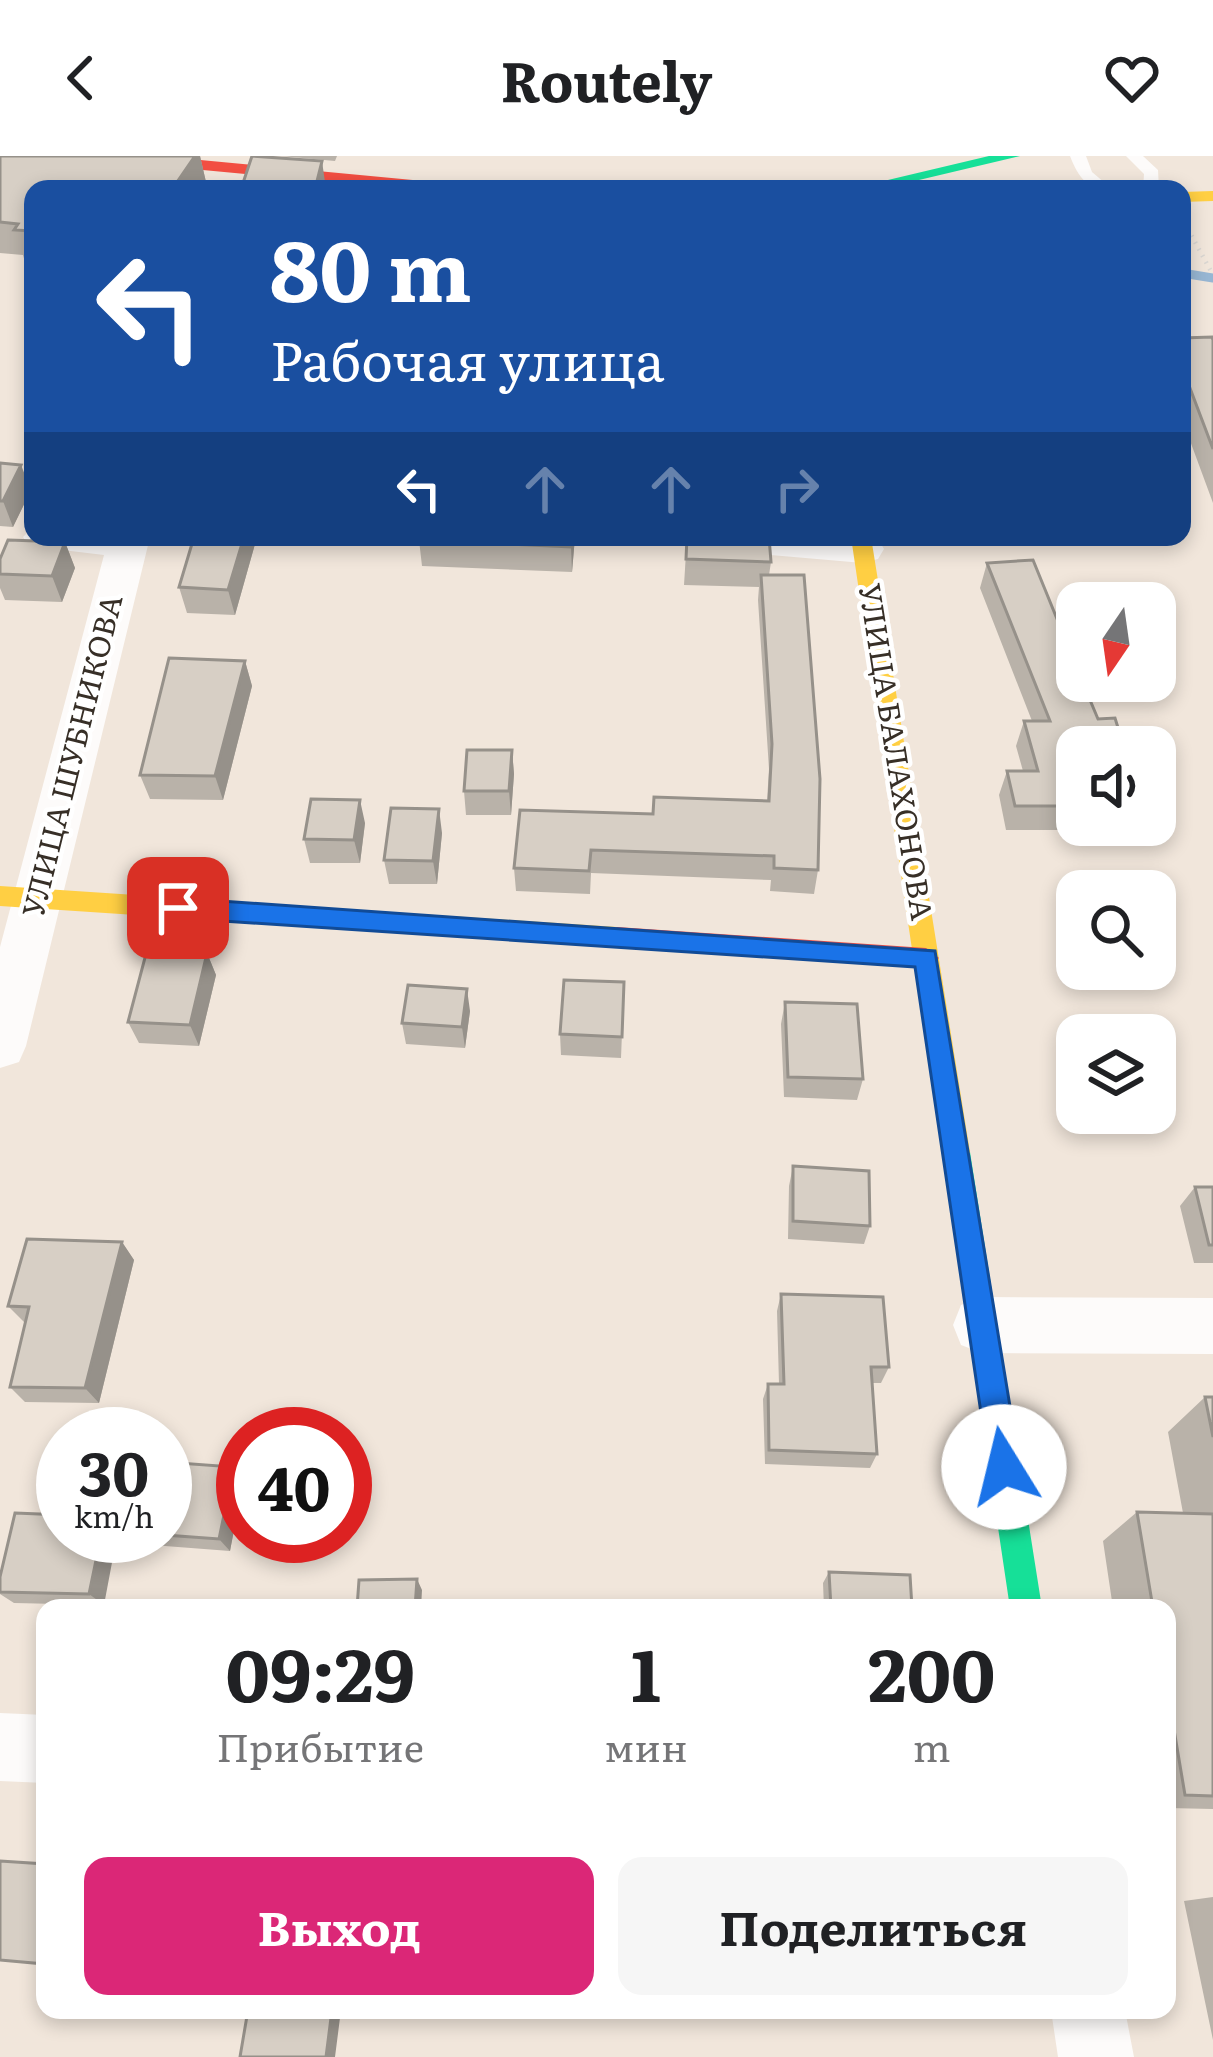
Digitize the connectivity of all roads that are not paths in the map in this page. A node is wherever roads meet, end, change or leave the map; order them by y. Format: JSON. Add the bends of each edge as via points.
{"nodes":[{"id":1,"x":107,"y":156,"type":"edge"},
{"id":2,"x":1012,"y":156,"type":"edge"},
{"id":3,"x":1134,"y":156,"type":"edge"},
{"id":4,"x":221,"y":178,"type":"edge"},
{"id":5,"x":264,"y":180,"type":"edge"},
{"id":6,"x":899,"y":180,"type":"edge"},
{"id":7,"x":1153,"y":180,"type":"edge"},
{"id":8,"x":126,"y":546,"type":"edge"},
{"id":9,"x":862,"y":546,"type":"edge"},
{"id":10,"x":19,"y":898,"type":"edge"},
{"id":11,"x":926,"y":958,"type":"junction"},
{"id":12,"x":0,"y":1046,"type":"edge"},
{"id":13,"x":982,"y":1325,"type":"junction"},
{"id":14,"x":1213,"y":1326,"type":"edge"},
{"id":15,"x":1025,"y":1599,"type":"edge"},
{"id":16,"x":0,"y":1747,"type":"edge"},
{"id":17,"x":36,"y":1749,"type":"edge"},
{"id":18,"x":1090,"y":2019,"type":"edge"},
{"id":19,"x":1096,"y":2057,"type":"edge"}],
"edges":[{"from":1,"to":4,"type":"street"},
{"from":2,"to":6,"type":"street"},
{"from":3,"to":7,"type":"lane"},
{"from":4,"to":5,"type":"street"},
{"from":8,"to":10,"type":"street","name":"УЛИЦА ШУБНИКОВА"},
{"from":9,"to":11,"type":"street","name":"УЛИЦА БАЛАХОНОВА"},
{"from":10,"to":11,"type":"street"},
{"from":10,"to":12,"type":"street","name":"УЛИЦА ШУБНИКОВА"},
{"from":11,"to":13,"type":"street","name":"УЛИЦА БАЛАХОНОВА"},
{"from":13,"to":14,"type":"street"},
{"from":13,"to":15,"type":"street","name":"УЛИЦА БАЛАХОНОВА"},
{"from":16,"to":17,"type":"street"},
{"from":18,"to":19,"type":"street"}]}
